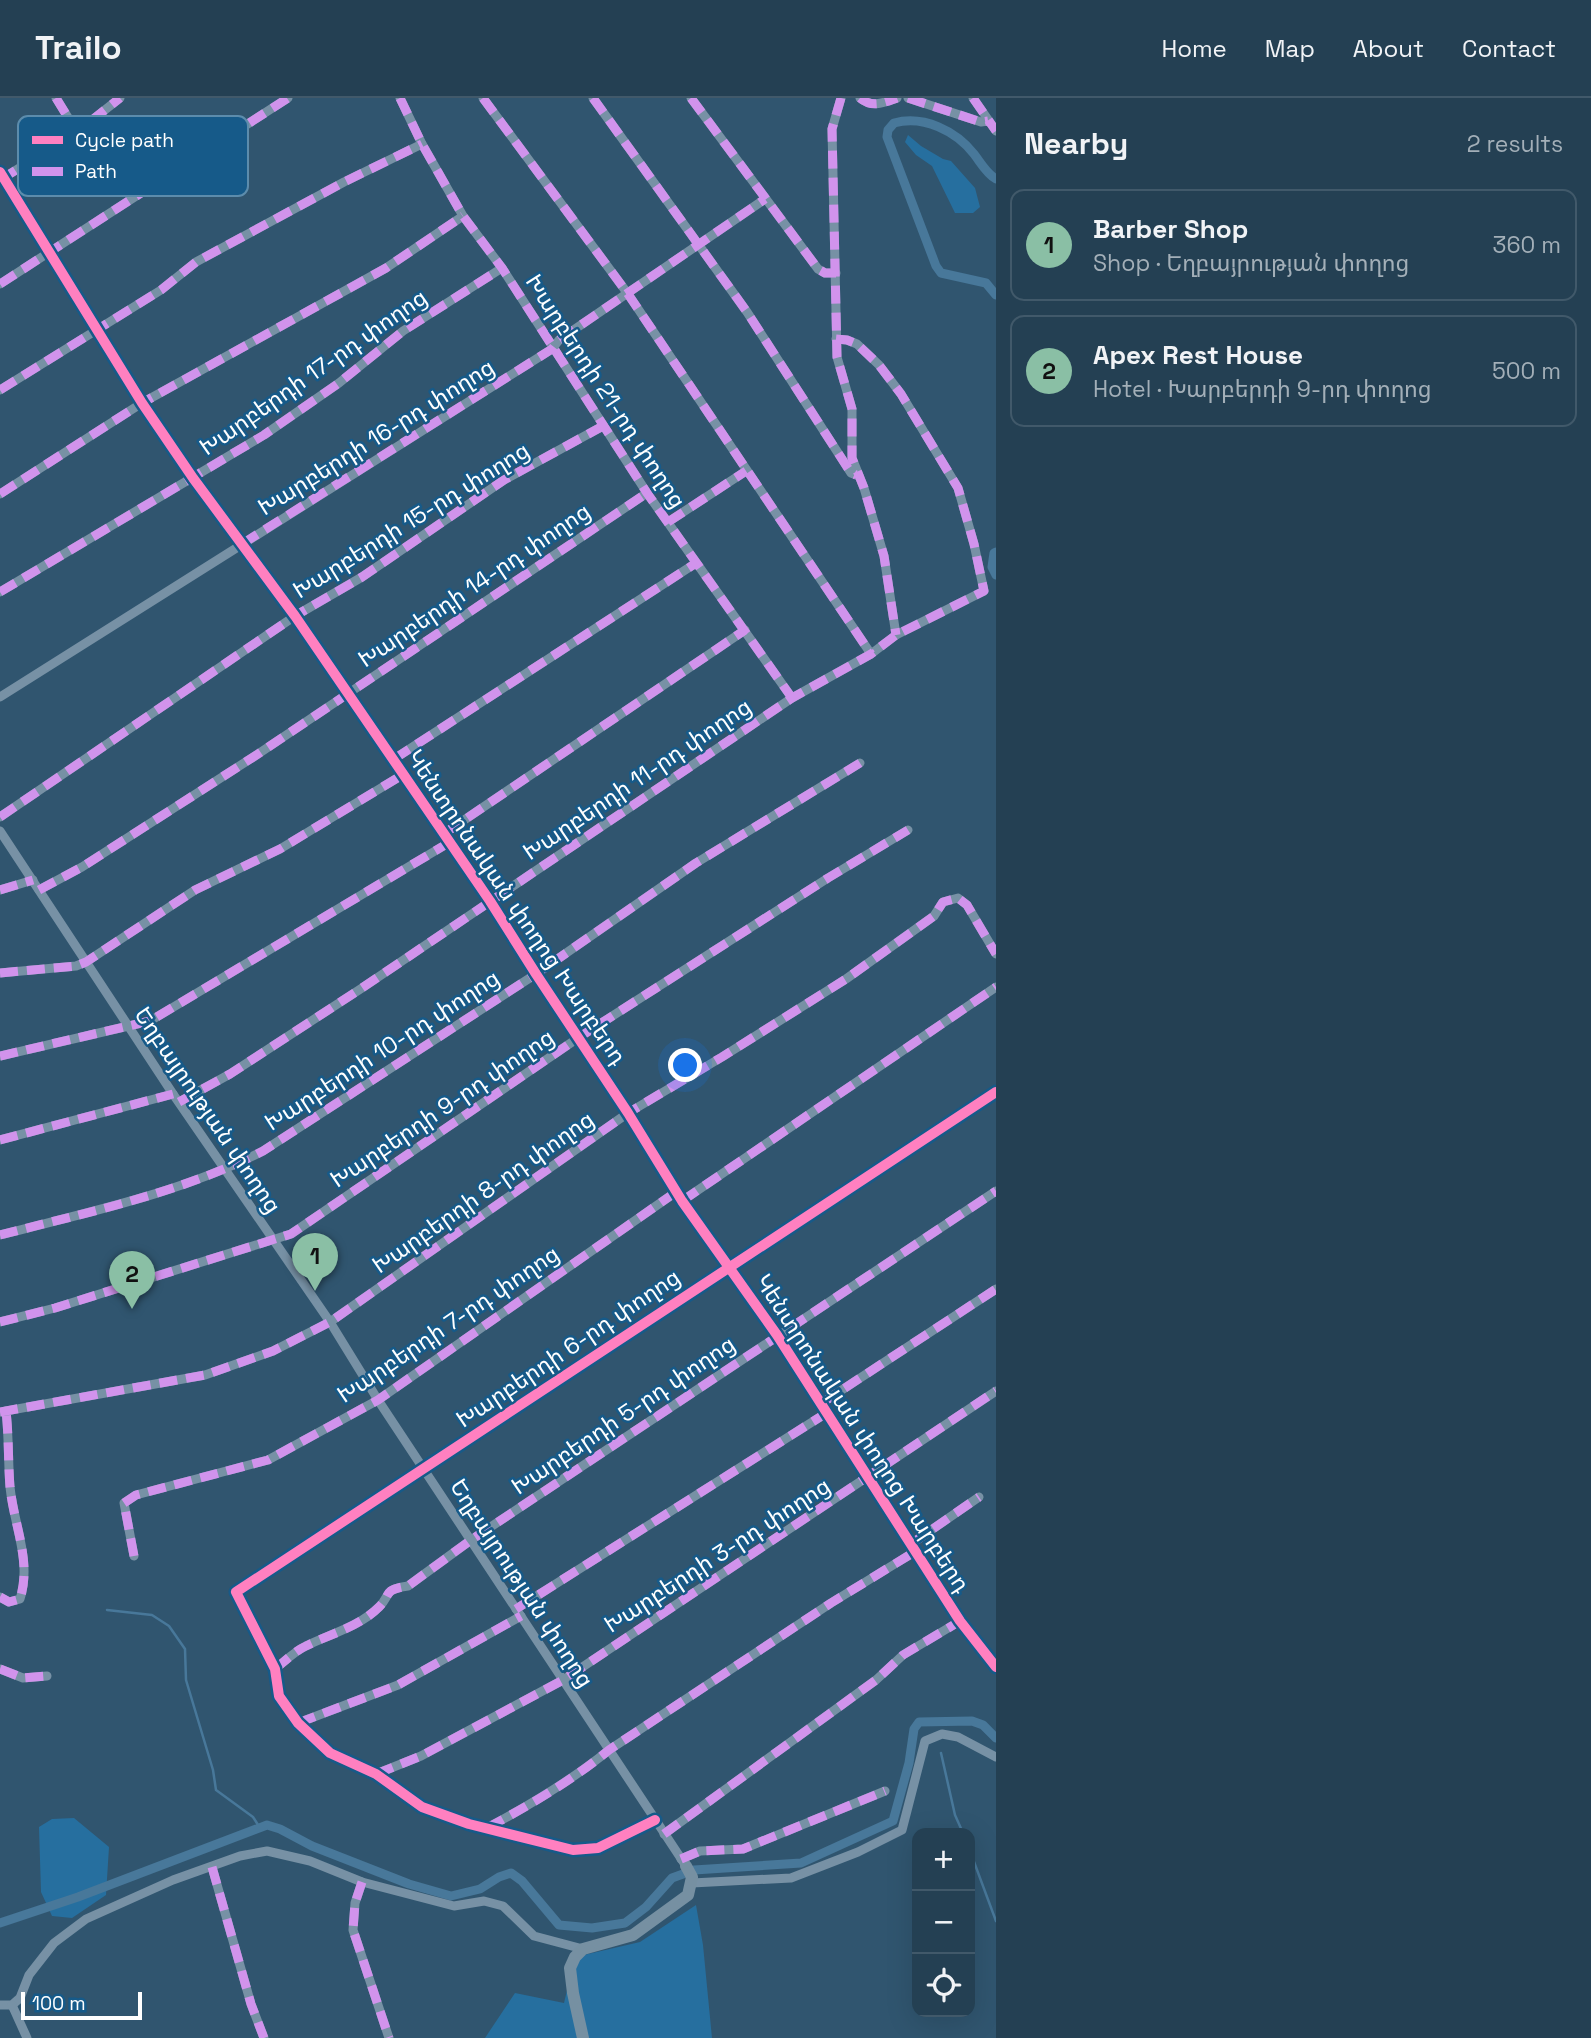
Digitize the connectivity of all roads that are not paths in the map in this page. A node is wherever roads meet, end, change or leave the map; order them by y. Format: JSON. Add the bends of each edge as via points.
{"nodes":[{"id":1,"x":56,"y":98,"type":"edge"},
{"id":2,"x":120,"y":98,"type":"edge"},
{"id":3,"x":288,"y":98,"type":"edge"},
{"id":4,"x":400,"y":98,"type":"edge"},
{"id":5,"x":483,"y":98,"type":"edge"},
{"id":6,"x":593,"y":98,"type":"edge"},
{"id":7,"x":691,"y":98,"type":"edge"},
{"id":8,"x":841,"y":98,"type":"edge"},
{"id":9,"x":860,"y":98,"type":"edge"},
{"id":10,"x":897,"y":98,"type":"edge"},
{"id":11,"x":908,"y":98,"type":"edge"},
{"id":12,"x":973,"y":98,"type":"edge"},
{"id":13,"x":67,"y":116,"type":"edge"},
{"id":14,"x":97,"y":116,"type":"edge"},
{"id":15,"x":988,"y":121,"type":"junction"},
{"id":16,"x":248,"y":122,"type":"edge"},
{"id":17,"x":996,"y":131,"type":"edge"},
{"id":18,"x":422,"y":144,"type":"junction"},
{"id":19,"x":18,"y":166,"type":"edge"},
{"id":20,"x":1,"y":176,"type":"edge"},
{"id":21,"x":136,"y":196,"type":"edge"},
{"id":22,"x":765,"y":199,"type":"junction"},
{"id":23,"x":463,"y":216,"type":"junction"},
{"id":24,"x":698,"y":244,"type":"junction"},
{"id":25,"x":50,"y":253,"type":"junction"},
{"id":26,"x":502,"y":268,"type":"junction"},
{"id":27,"x":836,"y":273,"type":"junction"},
{"id":28,"x":0,"y":284,"type":"edge"},
{"id":29,"x":628,"y":294,"type":"junction"},
{"id":30,"x":98,"y":331,"type":"junction"},
{"id":31,"x":836,"y":339,"type":"junction"},
{"id":32,"x":552,"y":349,"type":"junction"},
{"id":33,"x":0,"y":390,"type":"edge"},
{"id":34,"x":142,"y":402,"type":"junction"},
{"id":35,"x":603,"y":426,"type":"junction"},
{"id":36,"x":746,"y":471,"type":"junction"},
{"id":37,"x":859,"y":476,"type":"junction"},
{"id":38,"x":193,"y":478,"type":"junction"},
{"id":39,"x":647,"y":493,"type":"junction"},
{"id":40,"x":0,"y":494,"type":"edge"},
{"id":41,"x":668,"y":522,"type":"junction"},
{"id":42,"x":242,"y":544,"type":"junction"},
{"id":43,"x":696,"y":563,"type":"junction"},
{"id":44,"x":0,"y":592,"type":"edge"},
{"id":45,"x":295,"y":616,"type":"junction"},
{"id":46,"x":746,"y":630,"type":"junction"},
{"id":47,"x":896,"y":635,"type":"junction"},
{"id":48,"x":871,"y":654,"type":"junction"},
{"id":49,"x":347,"y":693,"type":"junction"},
{"id":50,"x":0,"y":697,"type":"edge"},
{"id":51,"x":792,"y":698,"type":"junction"},
{"id":52,"x":394,"y":759,"type":"junction"},
{"id":53,"x":860,"y":763,"type":"dead end"},
{"id":54,"x":404,"y":774,"type":"junction"},
{"id":55,"x":0,"y":817,"type":"edge"},
{"id":56,"x":908,"y":830,"type":"dead end"},
{"id":57,"x":0,"y":831,"type":"edge"},
{"id":58,"x":448,"y":838,"type":"junction"},
{"id":59,"x":33,"y":880,"type":"junction"},
{"id":60,"x":0,"y":890,"type":"edge"},
{"id":61,"x":39,"y":890,"type":"junction"},
{"id":62,"x":491,"y":901,"type":"junction"},
{"id":63,"x":996,"y":954,"type":"edge"},
{"id":64,"x":86,"y":962,"type":"junction"},
{"id":65,"x":0,"y":974,"type":"edge"},
{"id":66,"x":536,"y":974,"type":"junction"},
{"id":67,"x":996,"y":988,"type":"edge"},
{"id":68,"x":129,"y":1027,"type":"junction"},
{"id":69,"x":578,"y":1038,"type":"junction"},
{"id":70,"x":0,"y":1056,"type":"edge"},
{"id":71,"x":996,"y":1092,"type":"edge"},
{"id":72,"x":176,"y":1098,"type":"junction"},
{"id":73,"x":628,"y":1113,"type":"junction"},
{"id":74,"x":0,"y":1140,"type":"edge"},
{"id":75,"x":225,"y":1170,"type":"junction"},
{"id":76,"x":996,"y":1191,"type":"edge"},
{"id":77,"x":676,"y":1192,"type":"junction"},
{"id":78,"x":682,"y":1201,"type":"junction"},
{"id":79,"x":0,"y":1235,"type":"edge"},
{"id":80,"x":272,"y":1241,"type":"junction"},
{"id":81,"x":729,"y":1265,"type":"junction"},
{"id":82,"x":996,"y":1289,"type":"edge"},
{"id":83,"x":0,"y":1322,"type":"edge"},
{"id":84,"x":330,"y":1322,"type":"junction"},
{"id":85,"x":777,"y":1335,"type":"junction"},
{"id":86,"x":996,"y":1391,"type":"edge"},
{"id":87,"x":378,"y":1400,"type":"junction"},
{"id":88,"x":825,"y":1408,"type":"junction"},
{"id":89,"x":3,"y":1412,"type":"edge"},
{"id":90,"x":424,"y":1470,"type":"junction"},
{"id":91,"x":869,"y":1477,"type":"junction"},
{"id":92,"x":979,"y":1497,"type":"dead end"},
{"id":93,"x":471,"y":1540,"type":"junction"},
{"id":94,"x":914,"y":1548,"type":"junction"},
{"id":95,"x":134,"y":1556,"type":"dead end"},
{"id":96,"x":0,"y":1597,"type":"edge"},
{"id":97,"x":518,"y":1612,"type":"junction"},
{"id":98,"x":960,"y":1621,"type":"junction"},
{"id":99,"x":996,"y":1667,"type":"edge"},
{"id":100,"x":0,"y":1669,"type":"edge"},
{"id":101,"x":275,"y":1669,"type":"junction"},
{"id":102,"x":47,"y":1676,"type":"dead end"},
{"id":103,"x":563,"y":1680,"type":"junction"},
{"id":104,"x":298,"y":1723,"type":"junction"},
{"id":105,"x":609,"y":1750,"type":"junction"},
{"id":106,"x":996,"y":1757,"type":"edge"},
{"id":107,"x":376,"y":1774,"type":"junction"},
{"id":108,"x":885,"y":1791,"type":"dead end"},
{"id":109,"x":655,"y":1819,"type":"junction"},
{"id":110,"x":487,"y":1828,"type":"junction"},
{"id":111,"x":664,"y":1834,"type":"junction"},
{"id":112,"x":212,"y":1867,"type":"junction"},
{"id":113,"x":688,"y":1871,"type":"junction"},
{"id":114,"x":362,"y":1882,"type":"junction"},
{"id":115,"x":583,"y":1949,"type":"junction"},
{"id":116,"x":0,"y":2004,"type":"edge"},
{"id":117,"x":12,"y":2005,"type":"junction"},
{"id":118,"x":24,"y":2035,"type":"edge"},
{"id":119,"x":264,"y":2038,"type":"edge"},
{"id":120,"x":389,"y":2038,"type":"edge"},
{"id":121,"x":583,"y":2038,"type":"edge"}],
"edges":[{"from":1,"to":13,"type":"street"},
{"from":2,"to":14,"type":"street"},
{"from":3,"to":16,"type":"street"},
{"from":4,"to":18,"type":"street","name":"Խարբերդի 21-րդ փողոց"},
{"from":5,"to":29,"type":"street"},
{"from":6,"to":24,"type":"street"},
{"from":7,"to":22,"type":"street"},
{"from":8,"to":27,"type":"street","via":[[832,130]]},
{"from":9,"to":10,"type":"street","via":[[878,105]]},
{"from":11,"to":15,"type":"street"},
{"from":12,"to":15,"type":"street"},
{"from":15,"to":17,"type":"street"},
{"from":18,"to":23,"type":"street","name":"Խարբերդի 21-րդ փողոց"},
{"from":18,"to":30,"type":"street","via":[[196,262]]},
{"from":19,"to":20,"type":"street"},
{"from":20,"to":25,"type":"street","name":"Կենտրոնական փողոց Խարբերդ"},
{"from":21,"to":25,"type":"street"},
{"from":22,"to":24,"type":"street","name":"Խարբերդի 16-րդ փողոց"},
{"from":22,"to":27,"type":"street","via":[[817,269]]},
{"from":23,"to":26,"type":"street","name":"Խարբերդի 21-րդ փողոց"},
{"from":23,"to":34,"type":"street","via":[[386,268]]},
{"from":24,"to":29,"type":"street","name":"Խարբերդի 16-րդ փողոց"},
{"from":24,"to":37,"type":"street","via":[[851,473]]},
{"from":25,"to":28,"type":"street"},
{"from":25,"to":30,"type":"street","name":"Կենտրոնական փողոց Խարբերդ"},
{"from":26,"to":32,"type":"street","name":"Խարբերդի 21-րդ փողոց"},
{"from":26,"to":38,"type":"street","name":"Խարբերդի 17-րդ փողոց","via":[[403,331],[264,435]]},
{"from":27,"to":31,"type":"street"},
{"from":29,"to":32,"type":"street","name":"Խարբերդի 16-րդ փողոց"},
{"from":29,"to":36,"type":"street"},
{"from":30,"to":33,"type":"street"},
{"from":30,"to":34,"type":"street","name":"Կենտրոնական փողոց Խարբերդ"},
{"from":31,"to":37,"type":"street","via":[[852,409],[852,458]]},
{"from":31,"to":47,"type":"street","name":"Խարբերդի 11-րդ փողոց","via":[[857,344],[879,365],[958,488],[984,592]]},
{"from":32,"to":35,"type":"street","name":"Խարբերդի 21-րդ փողոց"},
{"from":32,"to":42,"type":"street","name":"Խարբերդի 16-րդ փողոց"},
{"from":34,"to":38,"type":"street","name":"Կենտրոնական փողոց Խարբերդ"},
{"from":34,"to":40,"type":"street"},
{"from":35,"to":39,"type":"street","name":"Խարբերդի 21-րդ փողոց"},
{"from":35,"to":45,"type":"street","name":"Խարբերդի 15-րդ փողոց","via":[[505,480],[362,578]]},
{"from":36,"to":41,"type":"street"},
{"from":36,"to":48,"type":"street"},
{"from":37,"to":47,"type":"street","via":[[884,556]]},
{"from":38,"to":42,"type":"street","name":"Կենտրոնական փողոց Խարբերդ"},
{"from":38,"to":44,"type":"street","name":"Խարբերդի 17-րդ փողոց"},
{"from":39,"to":41,"type":"street","name":"Խարբերդի 21-րդ փողոց"},
{"from":39,"to":49,"type":"street","name":"Խարբերդի 14-րդ փողոց"},
{"from":41,"to":43,"type":"street","name":"Խարբերդի 21-րդ փողոց"},
{"from":42,"to":45,"type":"street","name":"Կենտրոնական փողոց Խարբերդ"},
{"from":42,"to":50,"type":"street","name":"Խարբերդի 16-րդ փողոց"},
{"from":43,"to":46,"type":"street","name":"Խարբերդի 21-րդ փողոց"},
{"from":43,"to":52,"type":"street"},
{"from":45,"to":49,"type":"street","name":"Կենտրոնական փողոց Խարբերդ"},
{"from":45,"to":55,"type":"street","name":"Խարբերդի 15-րդ փողոց"},
{"from":46,"to":51,"type":"street","name":"Խարբերդի 21-րդ փողոց"},
{"from":46,"to":58,"type":"street"},
{"from":47,"to":48,"type":"street","name":"Խարբերդի 11-րդ փողոց"},
{"from":48,"to":51,"type":"street","name":"Խարբերդի 11-րդ փողոց"},
{"from":49,"to":52,"type":"street","name":"Կենտրոնական փողոց Խարբերդ"},
{"from":49,"to":61,"type":"street","name":"Խարբերդի 14-րդ փողոց","via":[[82,867]]},
{"from":51,"to":62,"type":"street","name":"Խարբերդի 11-րդ փողոց"},
{"from":52,"to":54,"type":"street","name":"Կենտրոնական փողոց Խարբերդ"},
{"from":53,"to":66,"type":"street","name":"Խարբերդի 10-րդ փողոց","via":[[696,863]]},
{"from":54,"to":58,"type":"street","name":"Կենտրոնական փողոց Խարբերդ"},
{"from":54,"to":64,"type":"street","via":[[280,849],[195,890]]},
{"from":56,"to":69,"type":"street","name":"Խարբերդի 9-րդ փողոց"},
{"from":57,"to":59,"type":"street","name":"Եղբայրության փողոց"},
{"from":58,"to":62,"type":"street","name":"Կենտրոնական փողոց Խարբերդ"},
{"from":58,"to":68,"type":"street","via":[[150,1021]]},
{"from":59,"to":60,"type":"street"},
{"from":59,"to":61,"type":"street","name":"Եղբայրության փողոց"},
{"from":61,"to":64,"type":"street","name":"Եղբայրության փողոց"},
{"from":62,"to":66,"type":"street","name":"Կենտրոնական փողոց Խարբերդ"},
{"from":62,"to":72,"type":"street","name":"Խարբերդի 11-րդ փողոց","via":[[230,1074]]},
{"from":63,"to":73,"type":"street","name":"Խարբերդի 8-րդ փողոց","via":[[967,905],[958,898],[943,902],[934,915],[846,979]]},
{"from":64,"to":65,"type":"street"},
{"from":64,"to":68,"type":"street","name":"Եղբայրության փողոց"},
{"from":66,"to":69,"type":"street","name":"Կենտրոնական փողոց Խարբերդ"},
{"from":66,"to":75,"type":"street","name":"Խարբերդի 10-րդ փողոց","via":[[263,1151]]},
{"from":67,"to":78,"type":"street"},
{"from":68,"to":70,"type":"street"},
{"from":68,"to":72,"type":"street","name":"Եղբայրության փողոց"},
{"from":69,"to":73,"type":"street","name":"Կենտրոնական փողոց Խարբերդ"},
{"from":69,"to":80,"type":"street","name":"Խարբերդի 9-րդ փողոց","via":[[292,1234]]},
{"from":71,"to":81,"type":"street","name":"Խարբերդի 6-րդ փողոց"},
{"from":72,"to":74,"type":"street","name":"Խարբերդի 11-րդ փողոց"},
{"from":72,"to":75,"type":"street","name":"Եղբայրության փողոց"},
{"from":73,"to":77,"type":"street","name":"Կենտրոնական փողոց Խարբերդ"},
{"from":73,"to":84,"type":"street","name":"Խարբերդի 8-րդ փողոց"},
{"from":75,"to":79,"type":"street","name":"Խարբերդի 10-րդ փողոց"},
{"from":75,"to":80,"type":"street","name":"Եղբայրության փողոց"},
{"from":76,"to":85,"type":"street","name":"Խարբերդի 5-րդ փողոց"},
{"from":77,"to":78,"type":"street","name":"Կենտրոնական փողոց Խարբերդ"},
{"from":77,"to":87,"type":"street","name":"Խարբերդի 7-րդ փողոց"},
{"from":78,"to":81,"type":"street","name":"Կենտրոնական փողոց Խարբերդ"},
{"from":80,"to":83,"type":"street","name":"Խարբերդի 9-րդ փողոց"},
{"from":80,"to":84,"type":"street","name":"Եղբայրության փողոց"},
{"from":81,"to":85,"type":"street","name":"Կենտրոնական փողոց Խարբերդ"},
{"from":81,"to":90,"type":"street","name":"Խարբերդի 6-րդ փողոց"},
{"from":82,"to":88,"type":"street"},
{"from":84,"to":87,"type":"street","name":"Եղբայրության փողոց"},
{"from":84,"to":89,"type":"street","name":"Խարբերդի 8-րդ փողոց","via":[[273,1350],[205,1375]]},
{"from":85,"to":88,"type":"street","name":"Կենտրոնական փողոց Խարբերդ"},
{"from":85,"to":93,"type":"street","name":"Խարբերդի 5-րդ փողոց"},
{"from":86,"to":91,"type":"street","name":"Խարբերդի 3-րդ փողոց"},
{"from":87,"to":90,"type":"street","name":"Եղբայրության փողոց"},
{"from":87,"to":95,"type":"street","name":"Խարբերդի 7-րդ փողոց","via":[[268,1460],[136,1495],[124,1503]]},
{"from":88,"to":91,"type":"street","name":"Կենտրոնական փողոց Խարբերդ"},
{"from":88,"to":97,"type":"street"},
{"from":89,"to":96,"type":"street","via":[[25,1583],[20,1599],[9,1602]]},
{"from":90,"to":93,"type":"street","name":"Եղբայրության փողոց"},
{"from":90,"to":101,"type":"street","name":"Խարբերդի 6-րդ փողոց","via":[[236,1592]]},
{"from":91,"to":94,"type":"street","name":"Կենտրոնական փողոց Խարբերդ"},
{"from":91,"to":103,"type":"street","name":"Խարբերդի 3-րդ փողոց"},
{"from":92,"to":94,"type":"street"},
{"from":93,"to":97,"type":"street","name":"Եղբայրության փողոց"},
{"from":93,"to":101,"type":"street","name":"Խարբերդի 5-րդ փողոց","via":[[408,1586],[387,1593],[371,1612],[303,1647]]},
{"from":94,"to":98,"type":"street","name":"Կենտրոնական փողոց Խարբերդ"},
{"from":94,"to":105,"type":"street"},
{"from":97,"to":103,"type":"street","name":"Եղբայրության փողոց"},
{"from":97,"to":104,"type":"street","via":[[398,1685]]},
{"from":98,"to":99,"type":"street","name":"Կենտրոնական փողոց Խարբերդ"},
{"from":98,"to":111,"type":"street","via":[[903,1655],[876,1680]]},
{"from":100,"to":102,"type":"street","via":[[23,1678]]},
{"from":101,"to":104,"type":"street","via":[[279,1696]]},
{"from":103,"to":105,"type":"street","name":"Եղբայրության փողոց"},
{"from":103,"to":107,"type":"street","name":"Խարբերդի 3-րդ փողոց","via":[[421,1756]]},
{"from":104,"to":107,"type":"street","via":[[330,1753]]},
{"from":105,"to":109,"type":"street","name":"Եղբայրության փողոց"},
{"from":105,"to":110,"type":"street","via":[[535,1803]]},
{"from":106,"to":113,"type":"street","via":[[958,1737],[942,1734],[925,1741],[902,1830],[791,1878]]},
{"from":107,"to":110,"type":"street","via":[[422,1807]]},
{"from":108,"to":113,"type":"street","via":[[743,1849],[700,1851]]},
{"from":109,"to":110,"type":"street","via":[[598,1848],[573,1850]]},
{"from":109,"to":111,"type":"street","name":"Եղբայրության փողոց"},
{"from":111,"to":113,"type":"street","name":"Եղբայրության փողոց"},
{"from":112,"to":114,"type":"street","via":[[267,1851],[310,1860]]},
{"from":112,"to":117,"type":"street","via":[[86,1919],[54,1944]]},
{"from":112,"to":119,"type":"street"},
{"from":113,"to":115,"type":"main road","via":[[688,1895],[633,1935]]},
{"from":114,"to":115,"type":"street","via":[[454,1906],[484,1901],[503,1906],[534,1936]]},
{"from":114,"to":120,"type":"street","via":[[353,1930]]},
{"from":115,"to":121,"type":"main road","via":[[570,1968]]},
{"from":116,"to":117,"type":"street"},
{"from":117,"to":118,"type":"street"}]}
